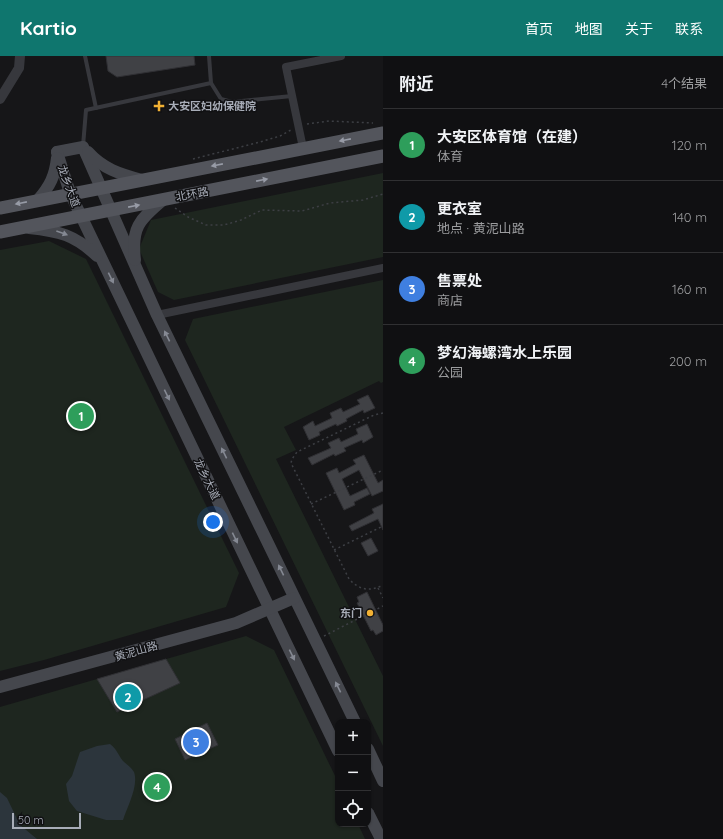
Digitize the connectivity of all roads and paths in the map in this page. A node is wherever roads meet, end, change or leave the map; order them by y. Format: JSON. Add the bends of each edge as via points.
{"nodes":[{"id":1,"x":20,"y":56,"type":"edge"},
{"id":2,"x":85,"y":56,"type":"edge"},
{"id":3,"x":209,"y":56,"type":"edge"},
{"id":4,"x":341,"y":56,"type":"edge"},
{"id":5,"x":211,"y":83,"type":"junction"},
{"id":6,"x":292,"y":96,"type":"junction"},
{"id":7,"x":0,"y":99,"type":"edge"},
{"id":8,"x":96,"y":108,"type":"junction"},
{"id":9,"x":299,"y":126,"type":"junction"},
{"id":10,"x":380,"y":128,"type":"edge"},
{"id":11,"x":83,"y":147,"type":"junction"},
{"id":12,"x":303,"y":148,"type":"junction"},
{"id":13,"x":57,"y":152,"type":"junction"},
{"id":14,"x":383,"y":156,"type":"edge"},
{"id":15,"x":181,"y":172,"type":"junction"},
{"id":16,"x":142,"y":180,"type":"junction"},
{"id":17,"x":100,"y":188,"type":"junction"},
{"id":18,"x":70,"y":194,"type":"junction"},
{"id":19,"x":383,"y":194,"type":"edge"},
{"id":20,"x":38,"y":200,"type":"junction"},
{"id":21,"x":163,"y":200,"type":"junction"},
{"id":22,"x":0,"y":208,"type":"edge"},
{"id":23,"x":110,"y":210,"type":"junction"},
{"id":24,"x":81,"y":216,"type":"junction"},
{"id":25,"x":24,"y":228,"type":"junction"},
{"id":26,"x":0,"y":232,"type":"edge"},
{"id":27,"x":104,"y":263,"type":"junction"},
{"id":28,"x":383,"y":268,"type":"edge"},
{"id":29,"x":136,"y":271,"type":"junction"},
{"id":30,"x":157,"y":315,"type":"junction"},
{"id":31,"x":383,"y":413,"type":"edge"},
{"id":32,"x":383,"y":470,"type":"edge"},
{"id":33,"x":311,"y":504,"type":"junction"},
{"id":34,"x":383,"y":526,"type":"edge"},
{"id":35,"x":334,"y":550,"type":"junction"},
{"id":36,"x":383,"y":585,"type":"edge"},
{"id":37,"x":378,"y":588,"type":"junction"},
{"id":38,"x":294,"y":598,"type":"junction"},
{"id":39,"x":383,"y":598,"type":"edge"},
{"id":40,"x":383,"y":606,"type":"edge"},
{"id":41,"x":270,"y":610,"type":"junction"},
{"id":42,"x":316,"y":641,"type":"junction"},
{"id":43,"x":0,"y":687,"type":"edge"},
{"id":44,"x":354,"y":719,"type":"edge"},
{"id":45,"x":335,"y":745,"type":"edge"},
{"id":46,"x":371,"y":755,"type":"edge"},
{"id":47,"x":383,"y":781,"type":"edge"},
{"id":48,"x":371,"y":819,"type":"edge"},
{"id":49,"x":381,"y":839,"type":"edge"}],
"edges":[{"from":1,"to":7,"type":"street","via":[[19,68]]},
{"from":2,"to":8,"type":"lane"},
{"from":3,"to":5,"type":"lane"},
{"from":4,"to":6,"type":"street","via":[[286,67]]},
{"from":5,"to":6,"type":"lane","via":[[221,99],[227,101]]},
{"from":5,"to":8,"type":"lane"},
{"from":6,"to":9,"type":"street"},
{"from":8,"to":11,"type":"lane","via":[[86,110]]},
{"from":9,"to":10,"type":"path","via":[[329,121]]},
{"from":9,"to":12,"type":"street"},
{"from":9,"to":15,"type":"path","via":[[280,136],[196,157],[186,163]]},
{"from":10,"to":12,"type":"main road","one_way":true},
{"from":11,"to":13,"type":"main road","name":"龙乡大道"},
{"from":11,"to":16,"type":"main road","via":[[98,163],[118,174]]},
{"from":11,"to":17,"type":"main road"},
{"from":12,"to":15,"type":"main road","one_way":true},
{"from":13,"to":18,"type":"main road","name":"龙乡大道"},
{"from":13,"to":20,"type":"main road","via":[[56,173],[49,188]]},
{"from":21,"to":14,"type":"main road","name":"北环路","one_way":true},
{"from":15,"to":16,"type":"main road"},
{"from":16,"to":17,"type":"main road"},
{"from":17,"to":18,"type":"main road"},
{"from":17,"to":23,"type":"main road"},
{"from":18,"to":20,"type":"main road"},
{"from":18,"to":24,"type":"main road","name":"龙乡大道"},
{"from":19,"to":21,"type":"path","via":[[363,200],[330,202],[302,211],[262,210],[224,225],[206,225],[188,217]]},
{"from":20,"to":22,"type":"main road","one_way":true},
{"from":23,"to":21,"type":"main road","name":"北环路","one_way":true},
{"from":21,"to":29,"type":"main road","via":[[146,214],[135,231]]},
{"from":23,"to":24,"type":"main road","name":"北环路"},
{"from":23,"to":29,"type":"main road"},
{"from":24,"to":25,"type":"main road","name":"北环路"},
{"from":24,"to":27,"type":"main road","name":"龙乡大道"},
{"from":25,"to":26,"type":"main road","name":"北环路"},
{"from":25,"to":27,"type":"main road","one_way":true,"via":[[55,231],[73,237]]},
{"from":27,"to":41,"type":"main road","name":"龙乡大道","one_way":true},
{"from":28,"to":30,"type":"street"},
{"from":29,"to":30,"type":"main road"},
{"from":38,"to":30,"type":"main road","one_way":true},
{"from":31,"to":33,"type":"path","via":[[374,415],[293,456],[292,466]]},
{"from":32,"to":33,"type":"path"},
{"from":33,"to":35,"type":"path"},
{"from":34,"to":35,"type":"path"},
{"from":35,"to":37,"type":"path","via":[[352,583],[358,588],[368,590]]},
{"from":36,"to":37,"type":"path"},
{"from":37,"to":39,"type":"path"},
{"from":38,"to":41,"type":"main road","name":"黄泥山路"},
{"from":38,"to":42,"type":"main road"},
{"from":40,"to":42,"type":"path"},
{"from":41,"to":43,"type":"main road","name":"黄泥山路","via":[[236,623]]},
{"from":41,"to":45,"type":"main road","name":"龙乡大道","one_way":true},
{"from":44,"to":42,"type":"main road","one_way":true},
{"from":46,"to":47,"type":"main road"},
{"from":48,"to":49,"type":"main road"}]}
